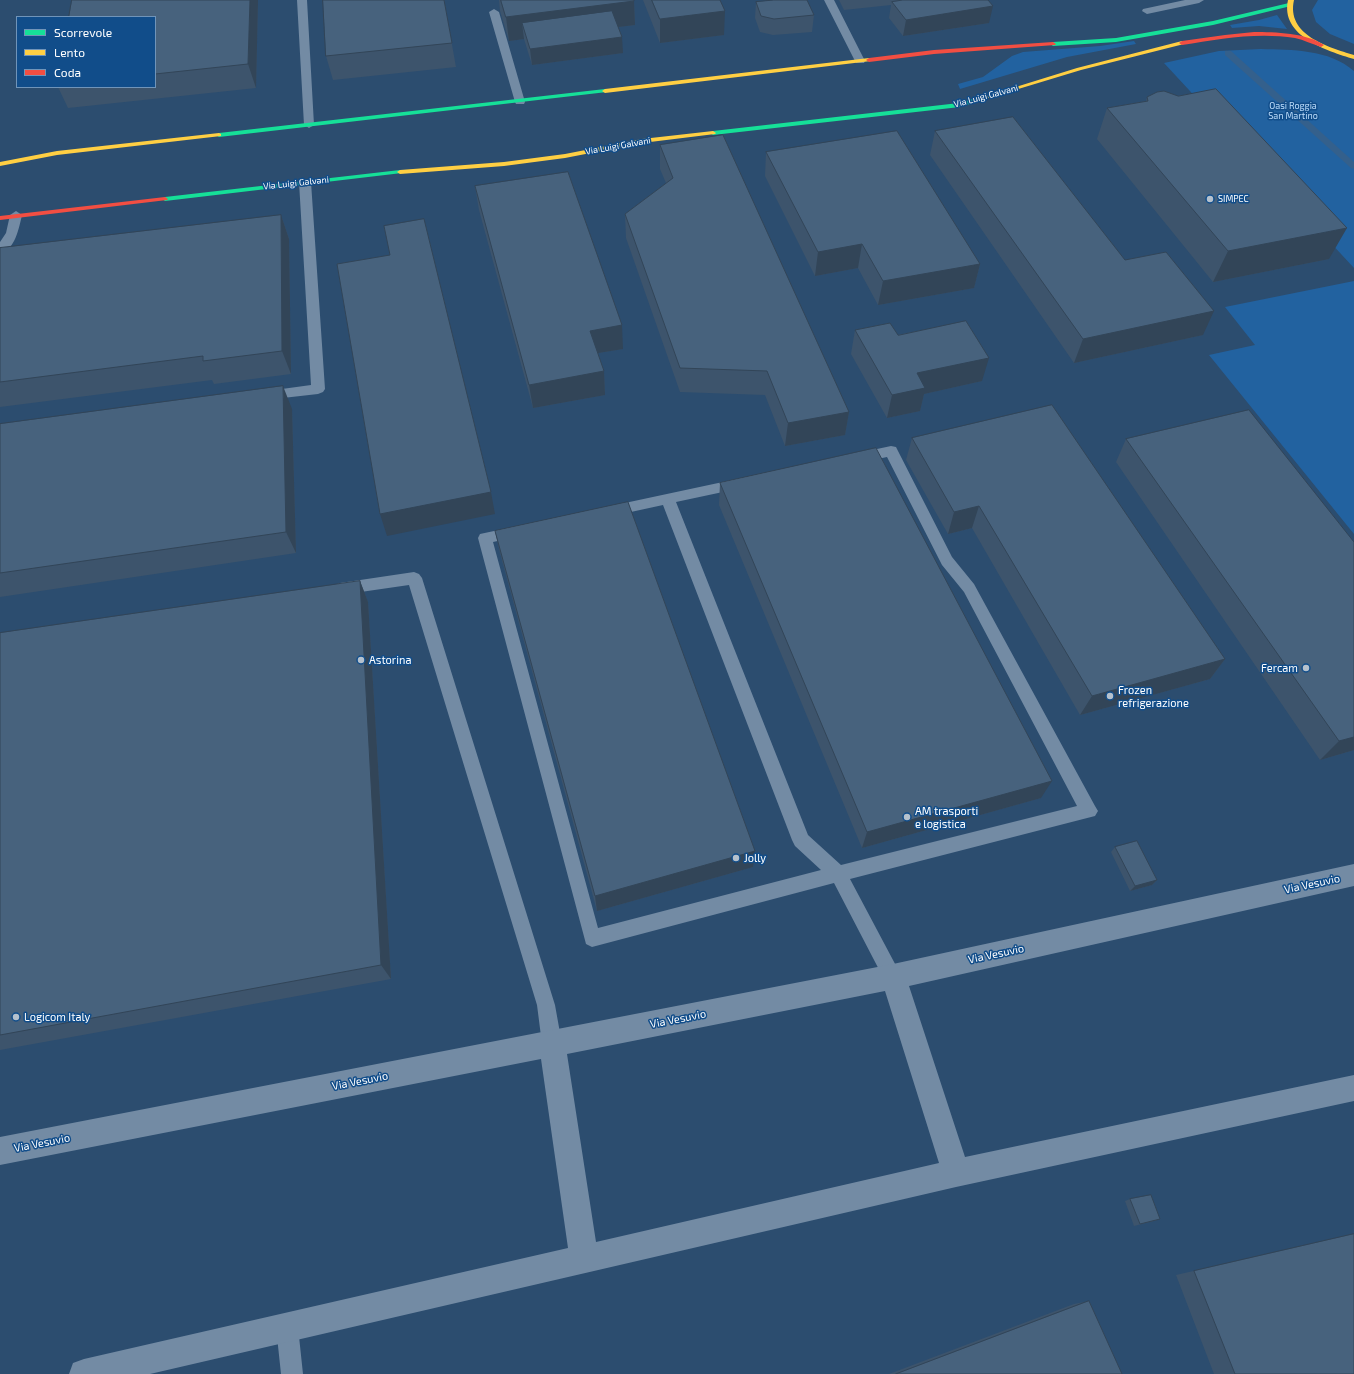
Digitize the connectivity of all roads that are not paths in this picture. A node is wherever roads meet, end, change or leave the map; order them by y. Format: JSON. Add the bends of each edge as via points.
{"nodes":[{"id":1,"x":302,"y":0,"type":"edge"},
{"id":2,"x":829,"y":0,"type":"edge"},
{"id":3,"x":1199,"y":0,"type":"edge"},
{"id":4,"x":1290,"y":3,"type":"edge"},
{"id":5,"x":1147,"y":11,"type":"dead end"},
{"id":6,"x":494,"y":12,"type":"dead end"},
{"id":7,"x":1321,"y":45,"type":"junction"},
{"id":8,"x":1354,"y":57,"type":"edge"},
{"id":9,"x":860,"y":61,"type":"junction"},
{"id":10,"x":520,"y":102,"type":"junction"},
{"id":11,"x":309,"y":125,"type":"junction"},
{"id":12,"x":0,"y":156,"type":"edge"},
{"id":13,"x":36,"y":156,"type":"junction"},
{"id":14,"x":0,"y":164,"type":"edge"},
{"id":15,"x":305,"y":182,"type":"junction"},
{"id":16,"x":16,"y":216,"type":"junction"},
{"id":17,"x":0,"y":218,"type":"edge"},
{"id":18,"x":0,"y":250,"type":"edge"},
{"id":19,"x":256,"y":396,"type":"edge"},
{"id":20,"x":668,"y":499,"type":"junction"},
{"id":21,"x":328,"y":591,"type":"edge"},
{"id":22,"x":838,"y":874,"type":"junction"},
{"id":23,"x":1354,"y":875,"type":"edge"},
{"id":24,"x":893,"y":977,"type":"junction"},
{"id":25,"x":552,"y":1044,"type":"junction"},
{"id":26,"x":1354,"y":1088,"type":"edge"},
{"id":27,"x":0,"y":1151,"type":"edge"},
{"id":28,"x":956,"y":1173,"type":"junction"},
{"id":29,"x":584,"y":1259,"type":"junction"},
{"id":30,"x":287,"y":1327,"type":"junction"},
{"id":31,"x":84,"y":1374,"type":"edge"},
{"id":32,"x":292,"y":1374,"type":"edge"}],
"edges":[{"from":1,"to":11,"type":"lane"},
{"from":2,"to":9,"type":"lane"},
{"from":3,"to":5,"type":"lane"},
{"from":4,"to":7,"type":"main road","via":[[1289,12],[1295,26]]},
{"from":4,"to":9,"type":"main road","via":[[1213,23],[1116,40],[934,52]]},
{"from":6,"to":10,"type":"lane"},
{"from":7,"to":8,"type":"main road"},
{"from":7,"to":15,"type":"main road","name":"Via Luigi Galvani","via":[[1297,37],[1260,34],[1229,36],[1178,44],[960,104],[642,141],[565,156],[504,164]]},
{"from":9,"to":10,"type":"main road"},
{"from":10,"to":11,"type":"main road"},
{"from":11,"to":13,"type":"main road"},
{"from":12,"to":13,"type":"main road"},
{"from":13,"to":14,"type":"main road"},
{"from":15,"to":16,"type":"main road","name":"Via Luigi Galvani"},
{"from":15,"to":19,"type":"lane","via":[[318,388]]},
{"from":16,"to":17,"type":"main road","name":"Via Luigi Galvani"},
{"from":16,"to":18,"type":"lane","via":[[12,234]]},
{"from":20,"to":22,"type":"lane","via":[[801,840]]},
{"from":20,"to":22,"type":"lane","via":[[485,538],[592,938]]},
{"from":20,"to":22,"type":"lane","via":[[891,451],[947,561],[969,588],[1090,811]]},
{"from":21,"to":25,"type":"lane","via":[[414,578],[546,1005]]},
{"from":22,"to":24,"type":"lane"},
{"from":23,"to":24,"type":"street","name":"Via Vesuvio"},
{"from":24,"to":25,"type":"street","name":"Via Vesuvio"},
{"from":24,"to":28,"type":"street"},
{"from":25,"to":27,"type":"street","name":"Via Vesuvio"},
{"from":25,"to":29,"type":"street"},
{"from":26,"to":28,"type":"street"},
{"from":28,"to":29,"type":"street"},
{"from":29,"to":30,"type":"street"},
{"from":30,"to":31,"type":"street"},
{"from":30,"to":32,"type":"lane"}]}
